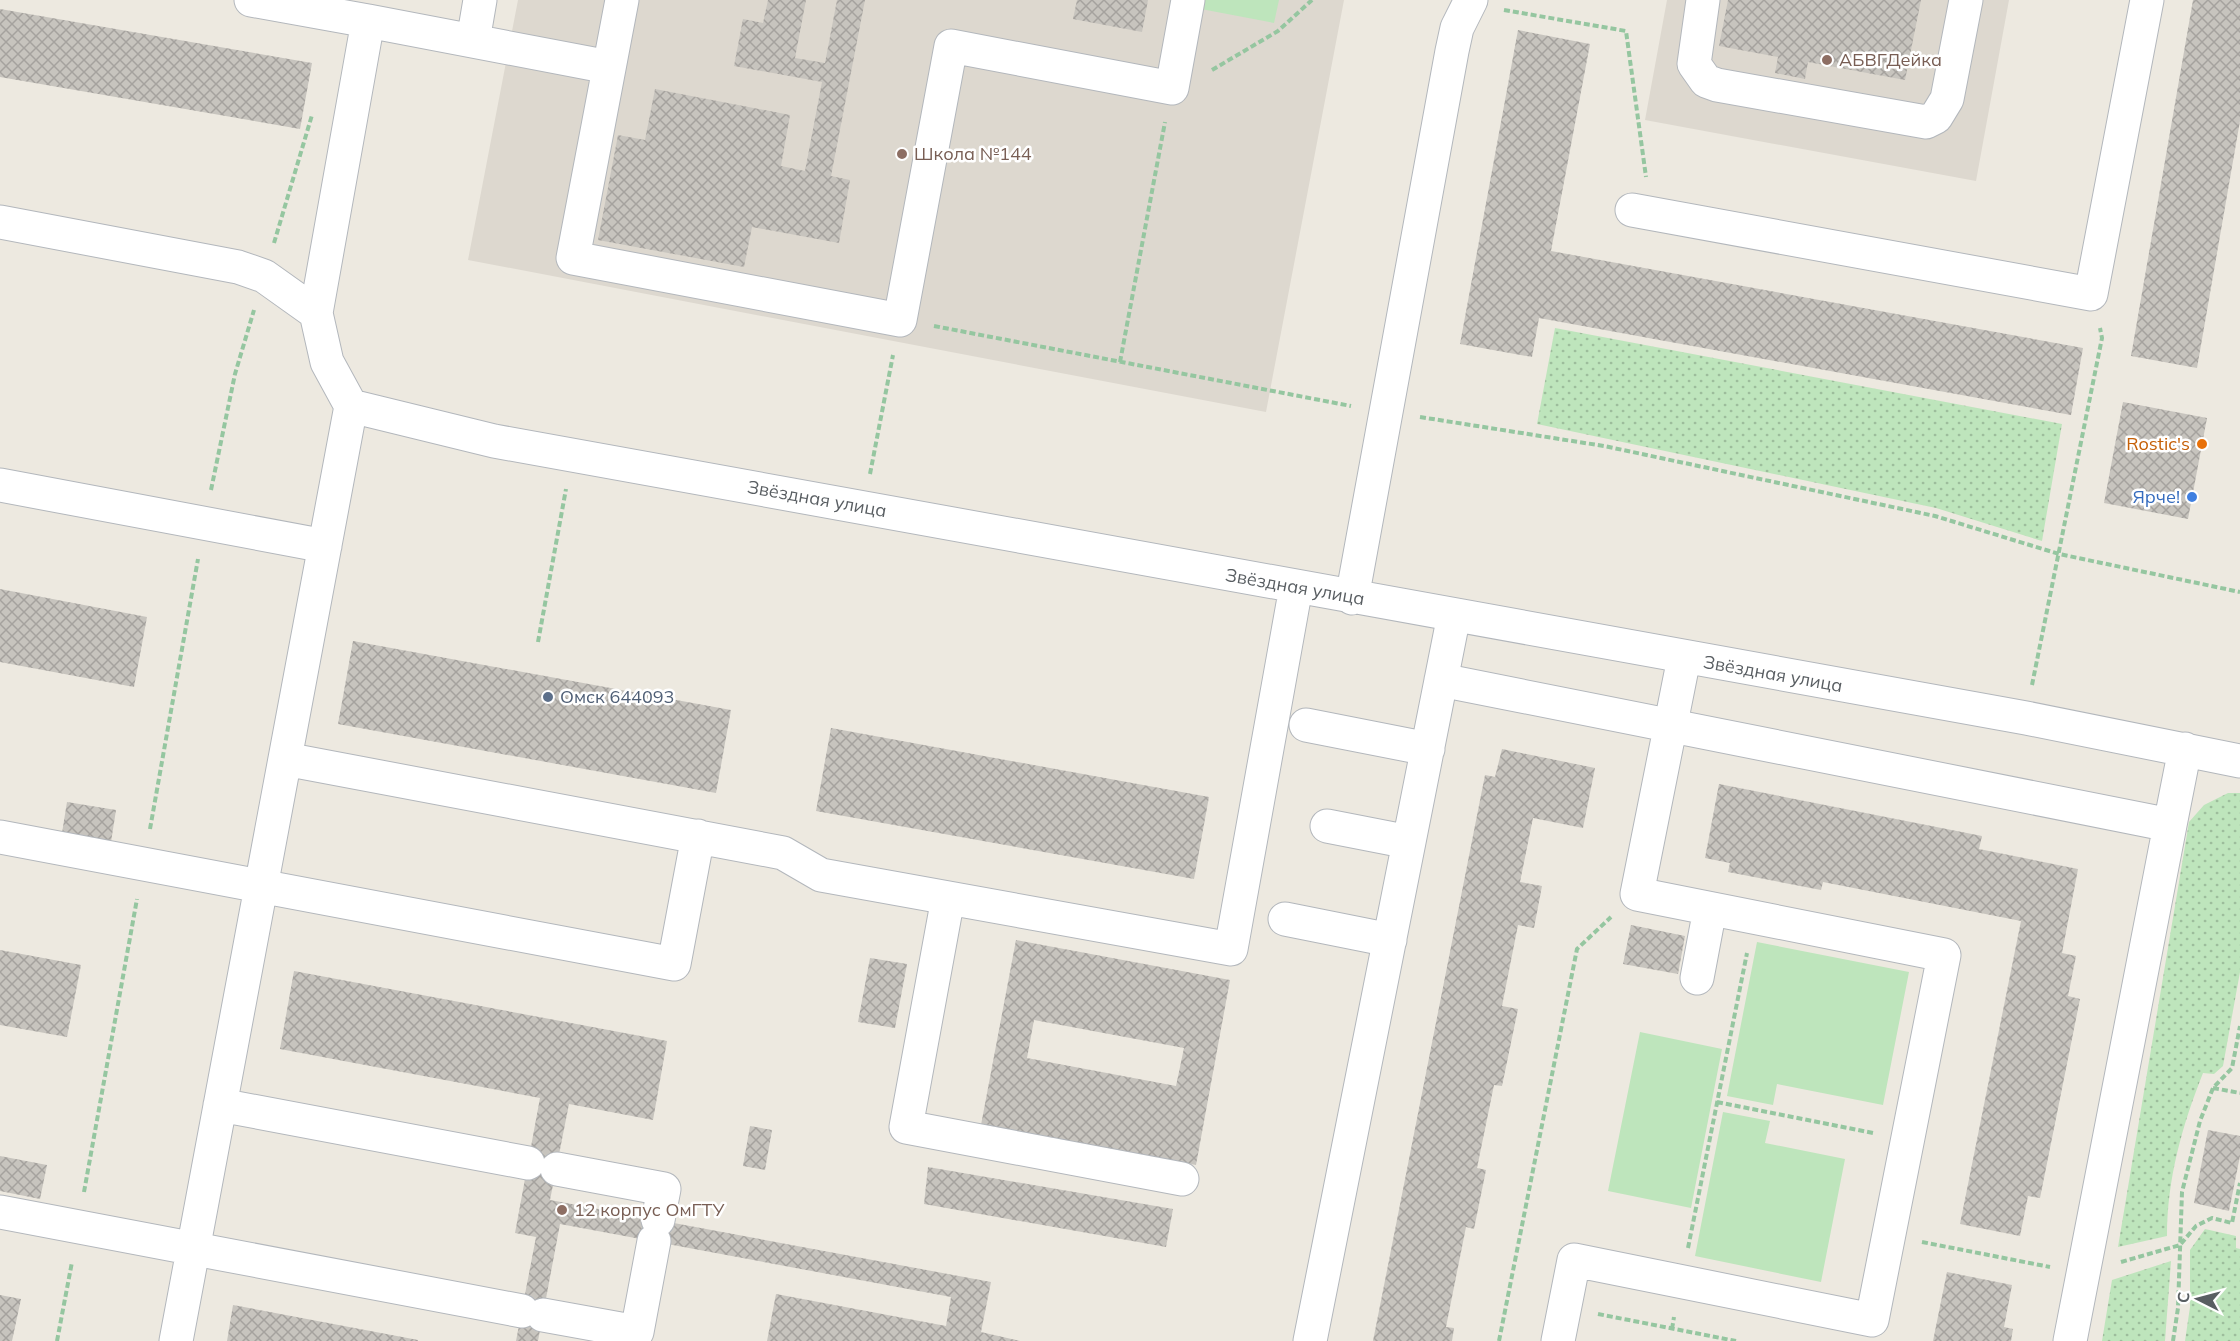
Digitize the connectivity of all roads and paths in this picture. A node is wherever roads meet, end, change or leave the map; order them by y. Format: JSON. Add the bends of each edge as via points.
{"nodes":[{"id":1,"x":251,"y":0,"type":"edge"},
{"id":2,"x":480,"y":0,"type":"edge"},
{"id":3,"x":621,"y":0,"type":"edge"},
{"id":4,"x":1188,"y":0,"type":"edge"},
{"id":5,"x":1312,"y":0,"type":"edge"},
{"id":6,"x":1703,"y":0,"type":"edge"},
{"id":7,"x":1966,"y":0,"type":"edge"},
{"id":8,"x":2146,"y":0,"type":"edge"},
{"id":9,"x":1470,"y":2,"type":"edge"},
{"id":10,"x":368,"y":21,"type":"junction"},
{"id":11,"x":473,"y":41,"type":"junction"},
{"id":12,"x":609,"y":67,"type":"junction"},
{"id":13,"x":1172,"y":88,"type":"junction"},
{"id":14,"x":314,"y":110,"type":"dead end"},
{"id":15,"x":1641,"y":211,"type":"joint"},
{"id":16,"x":0,"y":222,"type":"edge"},
{"id":17,"x":264,"y":276,"type":"junction"},
{"id":18,"x":2091,"y":294,"type":"junction"},
{"id":19,"x":316,"y":314,"type":"junction"},
{"id":20,"x":900,"y":320,"type":"junction"},
{"id":21,"x":1120,"y":362,"type":"junction"},
{"id":22,"x":351,"y":406,"type":"junction"},
{"id":23,"x":1386,"y":412,"type":"junction"},
{"id":24,"x":572,"y":456,"type":"junction"},
{"id":25,"x":0,"y":485,"type":"edge"},
{"id":26,"x":864,"y":507,"type":"junction"},
{"id":27,"x":205,"y":523,"type":"junction"},
{"id":28,"x":325,"y":546,"type":"junction"},
{"id":29,"x":2059,"y":554,"type":"junction"},
{"id":30,"x":1296,"y":587,"type":"junction"},
{"id":31,"x":2240,"y":592,"type":"edge"},
{"id":32,"x":1352,"y":598,"type":"junction"},
{"id":33,"x":1454,"y":615,"type":"junction"},
{"id":34,"x":538,"y":642,"type":"dead end"},
{"id":35,"x":1684,"y":658,"type":"junction"},
{"id":36,"x":1441,"y":680,"type":"junction"},
{"id":37,"x":2026,"y":718,"type":"junction"},
{"id":38,"x":1306,"y":725,"type":"dead end"},
{"id":39,"x":1671,"y":726,"type":"junction"},
{"id":40,"x":1428,"y":749,"type":"junction"},
{"id":41,"x":2185,"y":750,"type":"junction"},
{"id":42,"x":285,"y":759,"type":"junction"},
{"id":43,"x":2240,"y":761,"type":"edge"},
{"id":44,"x":2170,"y":825,"type":"junction"},
{"id":45,"x":1327,"y":826,"type":"dead end"},
{"id":46,"x":698,"y":836,"type":"junction"},
{"id":47,"x":0,"y":837,"type":"edge"},
{"id":48,"x":1409,"y":842,"type":"junction"},
{"id":49,"x":143,"y":864,"type":"junction"},
{"id":50,"x":261,"y":886,"type":"junction"},
{"id":51,"x":1636,"y":894,"type":"junction"},
{"id":52,"x":948,"y":898,"type":"junction"},
{"id":53,"x":1710,"y":909,"type":"junction"},
{"id":54,"x":1754,"y":917,"type":"junction"},
{"id":55,"x":1285,"y":919,"type":"dead end"},
{"id":56,"x":1390,"y":940,"type":"junction"},
{"id":57,"x":1697,"y":978,"type":"dead end"},
{"id":58,"x":2240,"y":1026,"type":"edge"},
{"id":59,"x":2213,"y":1088,"type":"junction"},
{"id":60,"x":2240,"y":1093,"type":"edge"},
{"id":61,"x":1717,"y":1102,"type":"junction"},
{"id":62,"x":220,"y":1105,"type":"junction"},
{"id":63,"x":1907,"y":1140,"type":"junction"},
{"id":64,"x":1182,"y":1179,"type":"dead end"},
{"id":65,"x":2240,"y":1183,"type":"edge"},
{"id":66,"x":0,"y":1212,"type":"edge"},
{"id":67,"x":78,"y":1227,"type":"junction"},
{"id":68,"x":1889,"y":1235,"type":"junction"},
{"id":69,"x":2181,"y":1245,"type":"junction"},
{"id":70,"x":193,"y":1249,"type":"junction"},
{"id":71,"x":2081,"y":1274,"type":"junction"},
{"id":72,"x":1682,"y":1282,"type":"junction"},
{"id":73,"x":1564,"y":1307,"type":"junction"},
{"id":74,"x":1672,"y":1329,"type":"junction"},
{"id":75,"x":638,"y":1336,"type":"edge"},
{"id":76,"x":57,"y":1341,"type":"edge"},
{"id":77,"x":176,"y":1341,"type":"edge"},
{"id":78,"x":1310,"y":1341,"type":"edge"},
{"id":79,"x":1499,"y":1341,"type":"edge"},
{"id":80,"x":1558,"y":1341,"type":"edge"},
{"id":81,"x":1736,"y":1341,"type":"edge"},
{"id":82,"x":2070,"y":1341,"type":"edge"},
{"id":83,"x":2173,"y":1341,"type":"edge"}],
"edges":[{"from":1,"to":10,"type":"street"},
{"from":2,"to":11,"type":"street"},
{"from":3,"to":12,"type":"street"},
{"from":4,"to":13,"type":"street"},
{"from":5,"to":13,"type":"path","via":[[1278,31],[1227,63]]},
{"from":6,"to":7,"type":"street","via":[[1694,63],[1706,81],[1926,122],[1936,117],[1947,99]]},
{"from":8,"to":18,"type":"street"},
{"from":9,"to":15,"type":"path","via":[[1626,31]]},
{"from":9,"to":23,"type":"street","via":[[1457,27],[1452,51]]},
{"from":10,"to":11,"type":"street"},
{"from":10,"to":19,"type":"street"},
{"from":11,"to":12,"type":"street"},
{"from":12,"to":20,"type":"street","via":[[573,258]]},
{"from":13,"to":20,"type":"street","via":[[951,46]]},
{"from":13,"to":21,"type":"path"},
{"from":14,"to":17,"type":"path"},
{"from":15,"to":18,"type":"street"},
{"from":16,"to":17,"type":"street","via":[[238,267]]},
{"from":17,"to":19,"type":"street"},
{"from":17,"to":27,"type":"path","via":[[235,374]]},
{"from":18,"to":29,"type":"path","via":[[2102,338]]},
{"from":19,"to":22,"type":"street","via":[[327,362]]},
{"from":20,"to":21,"type":"path"},
{"from":20,"to":26,"type":"path"},
{"from":21,"to":23,"type":"path"},
{"from":22,"to":24,"type":"street","name":"Звёздная улица"},
{"from":22,"to":28,"type":"street"},
{"from":23,"to":29,"type":"path","via":[[1604,446],[1935,516]]},
{"from":23,"to":32,"type":"street"},
{"from":24,"to":26,"type":"street","name":"Звёздная улица"},
{"from":24,"to":34,"type":"path"},
{"from":25,"to":27,"type":"street"},
{"from":26,"to":30,"type":"street","name":"Звёздная улица"},
{"from":27,"to":28,"type":"street"},
{"from":27,"to":49,"type":"path"},
{"from":28,"to":42,"type":"street"},
{"from":29,"to":31,"type":"path"},
{"from":29,"to":37,"type":"path"},
{"from":30,"to":32,"type":"street","name":"Звёздная улица"},
{"from":30,"to":52,"type":"street","via":[[1231,949]]},
{"from":32,"to":33,"type":"street","name":"Звёздная улица"},
{"from":33,"to":35,"type":"street","name":"Звёздная улица"},
{"from":33,"to":36,"type":"street"},
{"from":35,"to":37,"type":"street","name":"Звёздная улица"},
{"from":35,"to":39,"type":"street"},
{"from":36,"to":39,"type":"street"},
{"from":36,"to":40,"type":"street"},
{"from":37,"to":41,"type":"street","name":"Звёздная улица"},
{"from":38,"to":40,"type":"street"},
{"from":39,"to":44,"type":"street"},
{"from":39,"to":51,"type":"street"},
{"from":40,"to":48,"type":"street"},
{"from":41,"to":43,"type":"street","name":"Звёздная улица"},
{"from":41,"to":44,"type":"street"},
{"from":42,"to":46,"type":"street"},
{"from":42,"to":50,"type":"street"},
{"from":44,"to":71,"type":"street"},
{"from":45,"to":48,"type":"street"},
{"from":46,"to":50,"type":"street","via":[[674,964]]},
{"from":46,"to":52,"type":"street","via":[[783,853],[821,875]]},
{"from":47,"to":49,"type":"street"},
{"from":48,"to":56,"type":"street"},
{"from":49,"to":50,"type":"street"},
{"from":49,"to":67,"type":"path"},
{"from":50,"to":62,"type":"street"},
{"from":51,"to":53,"type":"street"},
{"from":51,"to":79,"type":"path","via":[[1577,949]]},
{"from":52,"to":64,"type":"street","via":[[906,1127]]},
{"from":53,"to":54,"type":"street"},
{"from":53,"to":57,"type":"street"},
{"from":54,"to":61,"type":"path"},
{"from":54,"to":63,"type":"street","via":[[1944,955]]},
{"from":55,"to":56,"type":"street"},
{"from":56,"to":78,"type":"street"},
{"from":58,"to":59,"type":"path","via":[[2232,1068]]},
{"from":59,"to":60,"type":"path"},
{"from":59,"to":69,"type":"path","via":[[2200,1121],[2182,1192]]},
{"from":61,"to":63,"type":"path"},
{"from":61,"to":72,"type":"path"},
{"from":62,"to":70,"type":"street"},
{"from":62,"to":75,"type":"street","via":[[664,1189]]},
{"from":63,"to":68,"type":"street"},
{"from":65,"to":69,"type":"path","via":[[2232,1223],[2212,1218],[2196,1226]]},
{"from":66,"to":67,"type":"street"},
{"from":67,"to":70,"type":"street"},
{"from":67,"to":76,"type":"path"},
{"from":68,"to":71,"type":"path"},
{"from":68,"to":72,"type":"street","via":[[1872,1320]]},
{"from":69,"to":71,"type":"path"},
{"from":69,"to":83,"type":"path"},
{"from":70,"to":75,"type":"street"},
{"from":70,"to":77,"type":"street"},
{"from":71,"to":82,"type":"street"},
{"from":72,"to":73,"type":"street","via":[[1574,1260]]},
{"from":72,"to":74,"type":"path"},
{"from":73,"to":74,"type":"path"},
{"from":73,"to":80,"type":"street"},
{"from":74,"to":81,"type":"path"}]}
